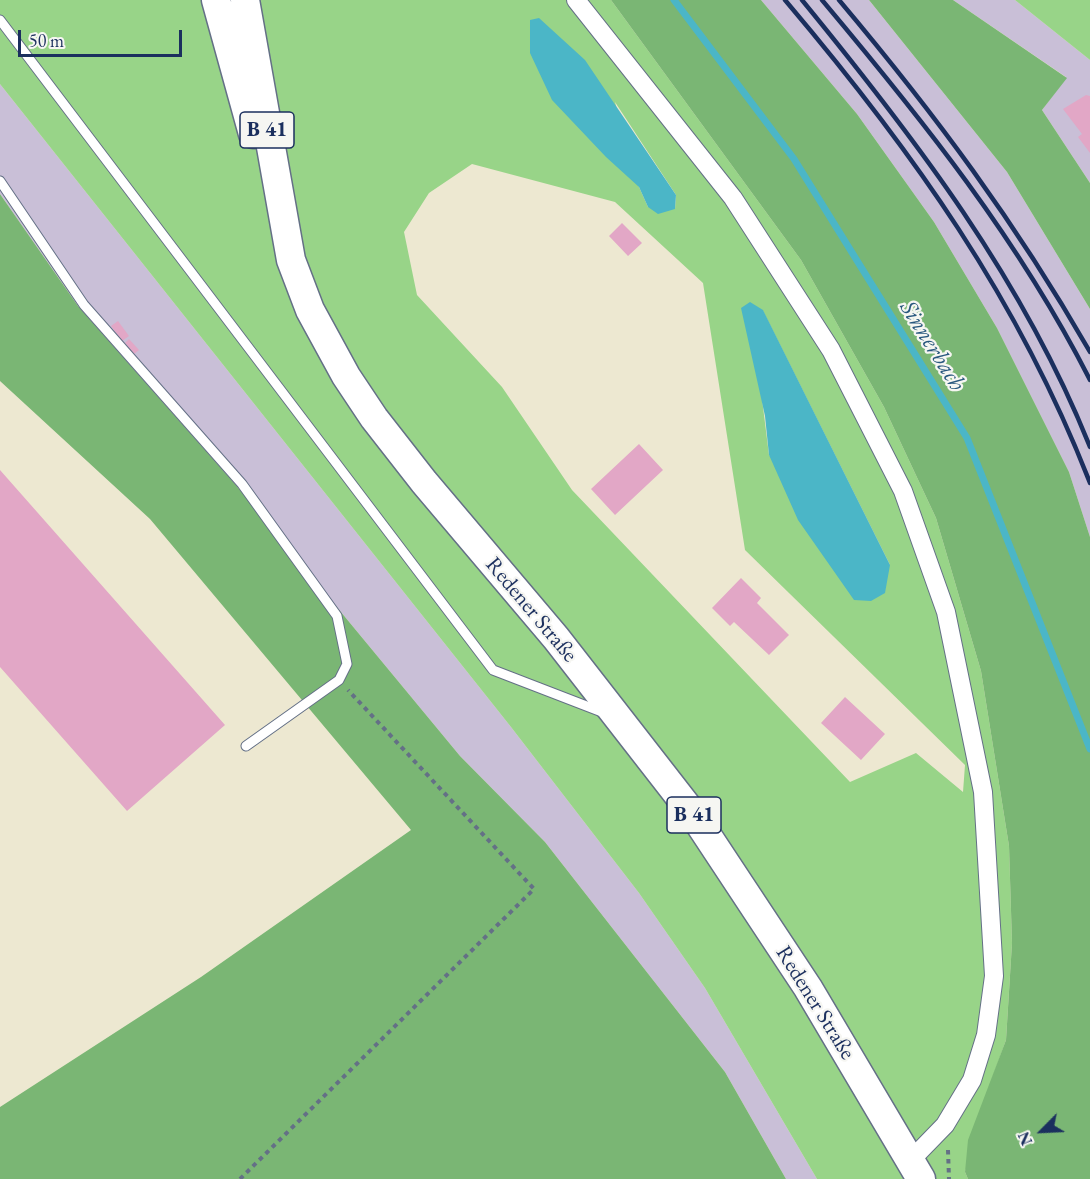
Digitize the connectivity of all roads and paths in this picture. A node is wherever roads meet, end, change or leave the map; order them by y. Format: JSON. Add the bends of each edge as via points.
{"nodes":[{"id":1,"x":216,"y":0,"type":"edge"},
{"id":2,"x":227,"y":0,"type":"edge"},
{"id":3,"x":245,"y":0,"type":"edge"},
{"id":4,"x":576,"y":0,"type":"edge"},
{"id":5,"x":0,"y":20,"type":"edge"},
{"id":6,"x":266,"y":179,"type":"junction"},
{"id":7,"x":0,"y":181,"type":"edge"},
{"id":8,"x":291,"y":260,"type":"junction"},
{"id":9,"x":339,"y":680,"type":"junction"},
{"id":10,"x":618,"y":718,"type":"junction"},
{"id":11,"x":246,"y":746,"type":"dead end"},
{"id":12,"x":915,"y":1170,"type":"edge"},
{"id":13,"x":240,"y":1179,"type":"edge"}],
"edges":[{"from":1,"to":6,"type":"main road","number":"B 41"},
{"from":2,"to":6,"type":"main road"},
{"from":3,"to":8,"type":"main road","name":"Redener Straße","number":"B 41"},
{"from":4,"to":12,"type":"street","via":[[733,198],[831,350],[903,491],[946,612],[982,792],[994,976],[986,1035],[972,1080]]},
{"from":5,"to":10,"type":"lane","via":[[493,670]]},
{"from":6,"to":8,"type":"main road","number":"B 41"},
{"from":7,"to":9,"type":"lane","via":[[84,305],[242,484],[337,616],[347,664]]},
{"from":8,"to":10,"type":"main road","name":"Redener Straße","number":"B 41","via":[[310,310],[374,418]]},
{"from":9,"to":11,"type":"lane"},
{"from":9,"to":13,"type":"path","via":[[534,889]]},
{"from":10,"to":12,"type":"main road","name":"Redener Straße","number":"B 41","via":[[693,814],[808,988]]}]}
